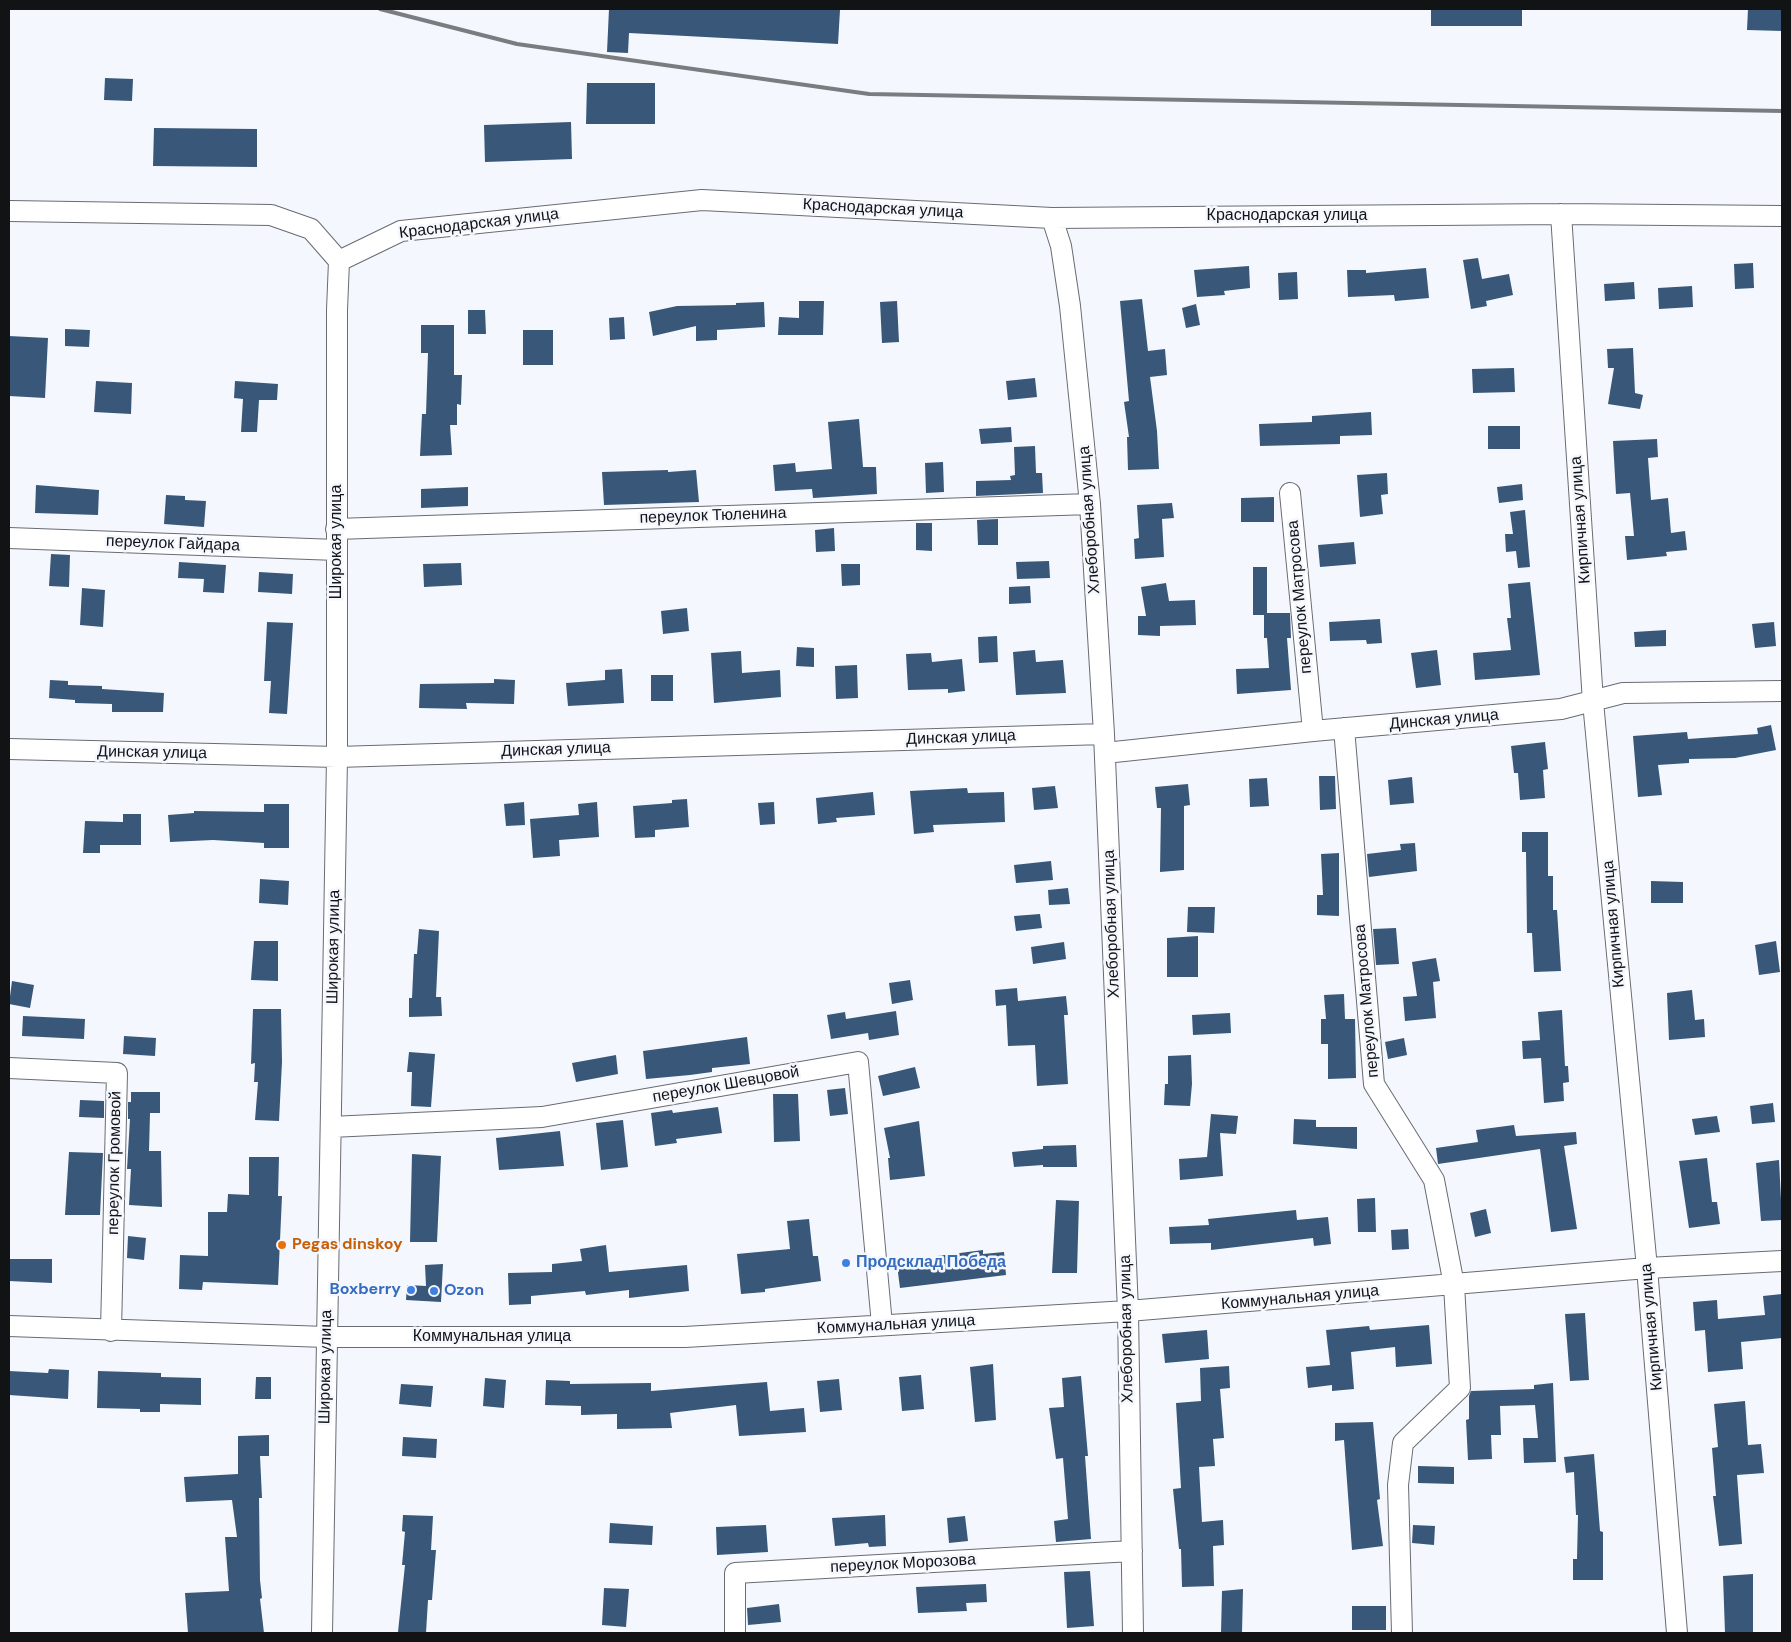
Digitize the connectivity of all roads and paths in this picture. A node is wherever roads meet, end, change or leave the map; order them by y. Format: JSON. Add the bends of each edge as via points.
{"nodes":[{"id":1,"x":9,"y":211,"type":"edge"},
{"id":2,"x":1561,"y":214,"type":"junction"},
{"id":3,"x":1782,"y":216,"type":"edge"},
{"id":4,"x":1052,"y":218,"type":"junction"},
{"id":5,"x":339,"y":261,"type":"junction"},
{"id":6,"x":1290,"y":493,"type":"dead end"},
{"id":7,"x":1090,"y":504,"type":"junction"},
{"id":8,"x":336,"y":529,"type":"junction"},
{"id":9,"x":9,"y":538,"type":"edge"},
{"id":10,"x":337,"y":550,"type":"junction"},
{"id":11,"x":1782,"y":692,"type":"edge"},
{"id":12,"x":1593,"y":702,"type":"junction"},
{"id":13,"x":1344,"y":728,"type":"junction"},
{"id":14,"x":1313,"y":730,"type":"junction"},
{"id":15,"x":1104,"y":744,"type":"junction"},
{"id":16,"x":9,"y":749,"type":"edge"},
{"id":17,"x":337,"y":757,"type":"junction"},
{"id":18,"x":9,"y":1068,"type":"edge"},
{"id":19,"x":331,"y":1128,"type":"junction"},
{"id":20,"x":1782,"y":1261,"type":"edge"},
{"id":21,"x":1647,"y":1268,"type":"junction"},
{"id":22,"x":1454,"y":1285,"type":"junction"},
{"id":23,"x":1128,"y":1311,"type":"junction"},
{"id":24,"x":882,"y":1325,"type":"junction"},
{"id":25,"x":9,"y":1326,"type":"edge"},
{"id":26,"x":111,"y":1331,"type":"junction"},
{"id":27,"x":326,"y":1338,"type":"junction"},
{"id":28,"x":1132,"y":1551,"type":"junction"},
{"id":29,"x":322,"y":1633,"type":"edge"},
{"id":30,"x":735,"y":1633,"type":"edge"},
{"id":31,"x":1133,"y":1633,"type":"edge"},
{"id":32,"x":1402,"y":1633,"type":"edge"},
{"id":33,"x":1678,"y":1633,"type":"edge"}],
"edges":[{"from":1,"to":5,"type":"street","via":[[271,215],[311,229]]},
{"from":2,"to":3,"type":"street","name":"Краснодарская улица"},
{"from":2,"to":4,"type":"street","name":"Краснодарская улица"},
{"from":2,"to":12,"type":"street","name":"Кирпичная улица"},
{"from":4,"to":5,"type":"street","name":"Краснодарская улица","via":[[702,200],[401,230]]},
{"from":4,"to":7,"type":"street","name":"Хлеборобная улица","via":[[1061,246],[1070,306]]},
{"from":5,"to":8,"type":"street","name":"Широкая улица"},
{"from":6,"to":14,"type":"street","name":"переулок Матросова"},
{"from":7,"to":8,"type":"street","name":"переулок Тюленина"},
{"from":7,"to":15,"type":"street","name":"Хлеборобная улица"},
{"from":8,"to":10,"type":"street","name":"Широкая улица"},
{"from":9,"to":10,"type":"street","name":"переулок Гайдара"},
{"from":10,"to":17,"type":"street","name":"Широкая улица"},
{"from":11,"to":12,"type":"street","name":"Динская улица","via":[[1623,693]]},
{"from":12,"to":13,"type":"street","name":"Динская улица","via":[[1561,709]]},
{"from":12,"to":21,"type":"street","name":"Кирпичная улица"},
{"from":13,"to":14,"type":"street","name":"Динская улица"},
{"from":13,"to":22,"type":"street","name":"переулок Матросова","via":[[1374,1084],[1434,1180]]},
{"from":14,"to":15,"type":"street","name":"Динская улица"},
{"from":15,"to":17,"type":"street","name":"Динская улица"},
{"from":15,"to":23,"type":"street","name":"Хлеборобная улица"},
{"from":16,"to":17,"type":"street","name":"Динская улица"},
{"from":17,"to":19,"type":"street","name":"Широкая улица"},
{"from":18,"to":26,"type":"street","name":"переулок Громовой","via":[[117,1073]]},
{"from":19,"to":24,"type":"street","name":"переулок Шевцовой","via":[[542,1117],[858,1062]]},
{"from":19,"to":27,"type":"street","name":"Широкая улица"},
{"from":20,"to":21,"type":"street","name":"Коммунальная улица"},
{"from":21,"to":22,"type":"street","name":"Коммунальная улица"},
{"from":21,"to":33,"type":"street","name":"Кирпичная улица"},
{"from":22,"to":23,"type":"street","name":"Коммунальная улица"},
{"from":22,"to":32,"type":"street","name":"переулок Матросова","via":[[1460,1388],[1403,1443],[1398,1485]]},
{"from":23,"to":24,"type":"street","name":"Коммунальная улица"},
{"from":23,"to":28,"type":"street","name":"Хлеборобная улица"},
{"from":24,"to":27,"type":"street","name":"Коммунальная улица","via":[[686,1337]]},
{"from":25,"to":26,"type":"street","name":"Коммунальная улица"},
{"from":26,"to":27,"type":"street","name":"Коммунальная улица"},
{"from":27,"to":29,"type":"street","name":"Широкая улица"},
{"from":28,"to":30,"type":"street","name":"переулок Морозова","via":[[735,1573]]},
{"from":28,"to":31,"type":"street","name":"Хлеборобная улица"}]}
